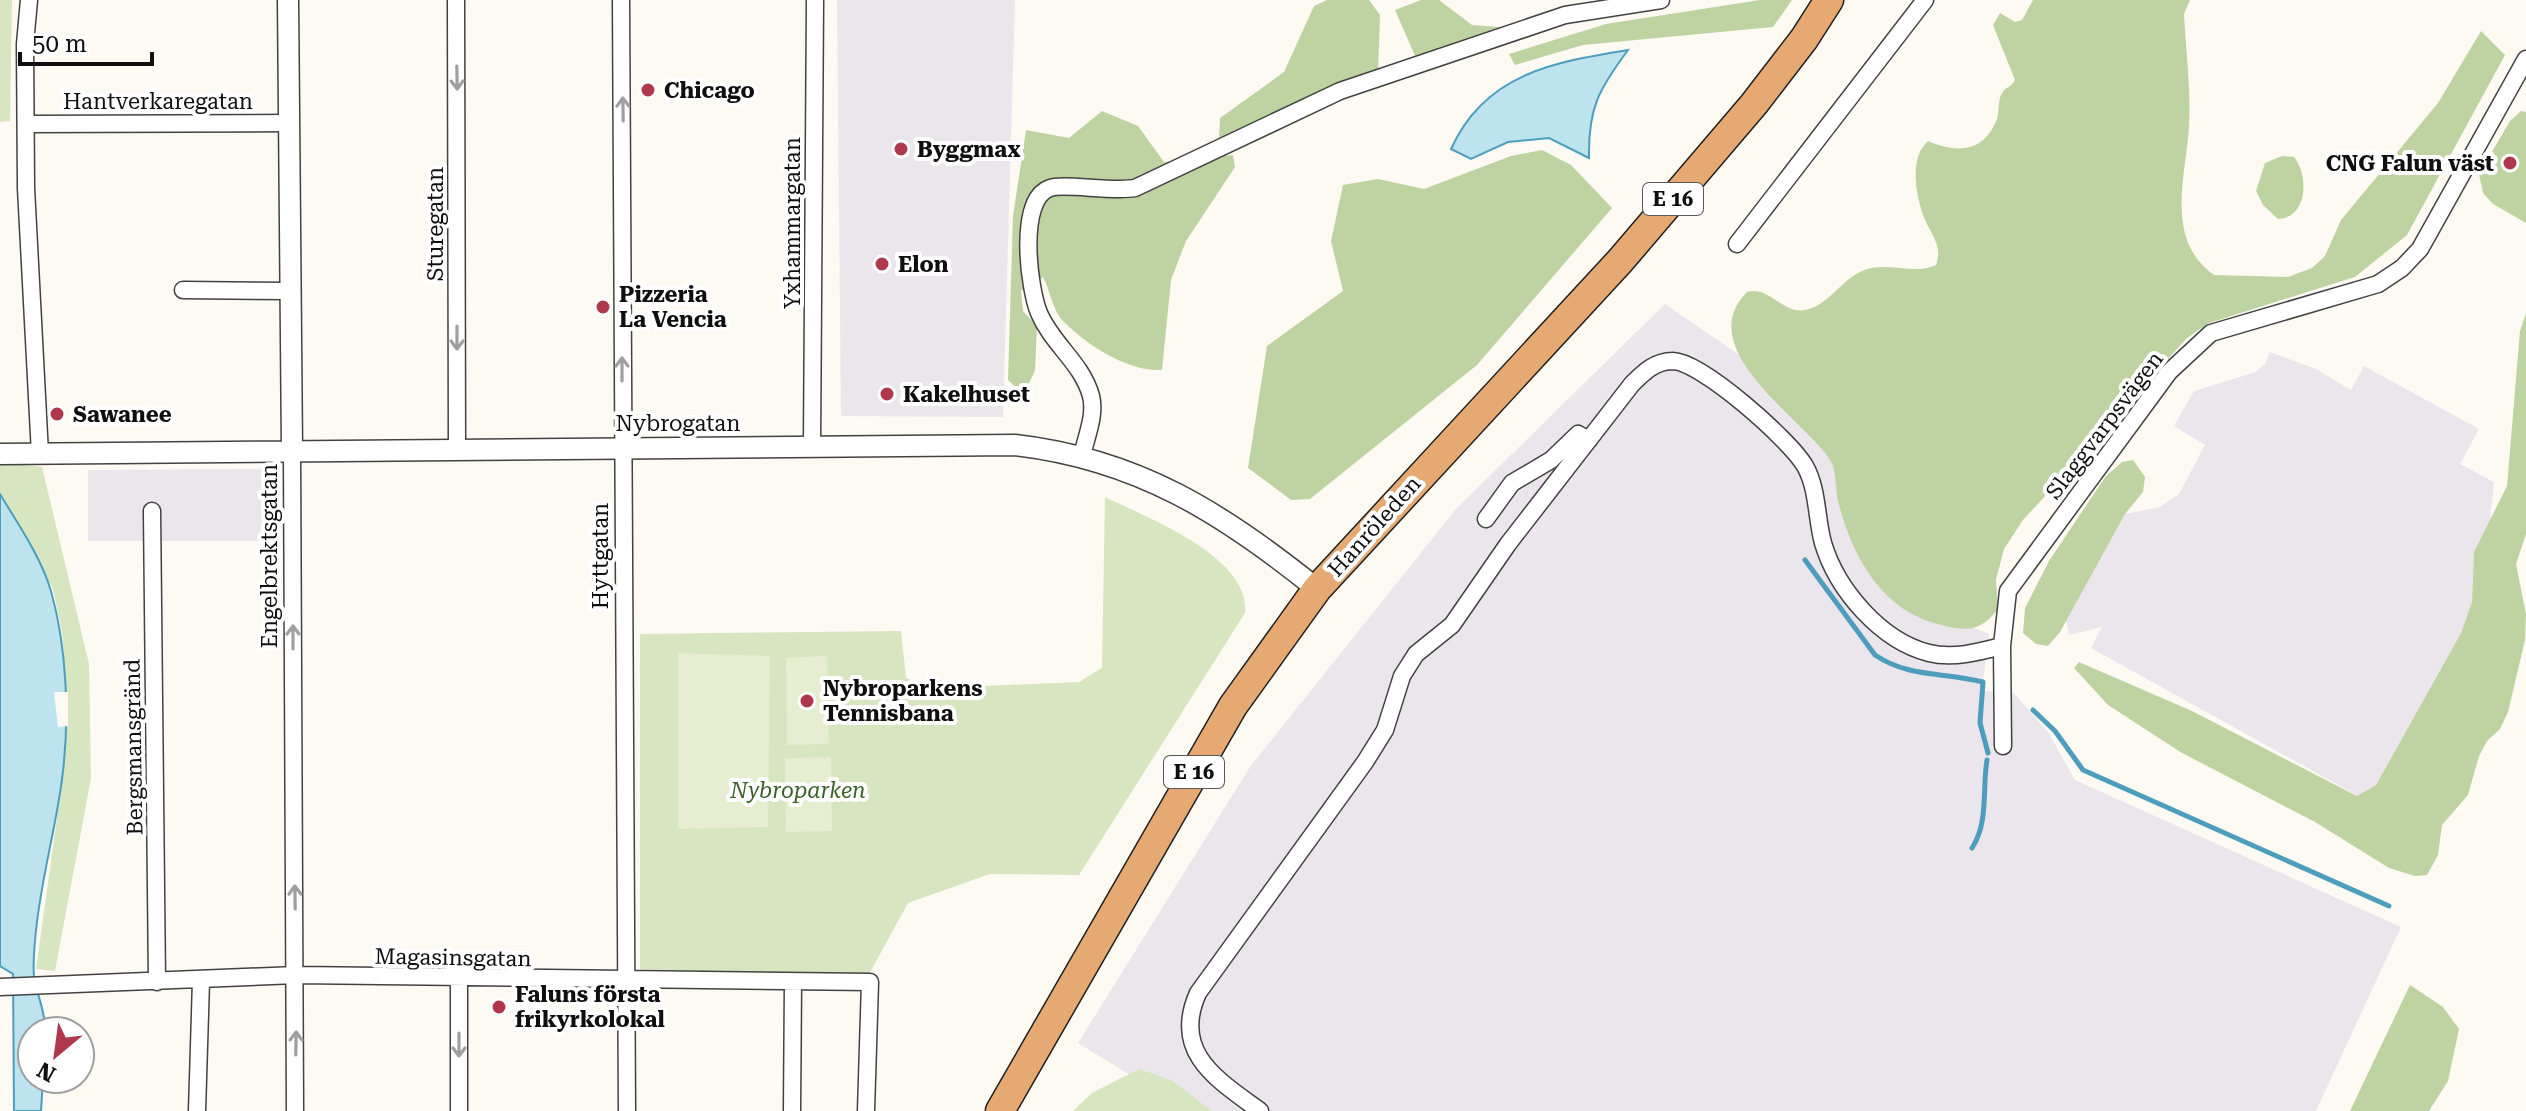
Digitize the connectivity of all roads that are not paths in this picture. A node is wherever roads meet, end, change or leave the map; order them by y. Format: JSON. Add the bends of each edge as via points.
{"nodes":[{"id":1,"x":29,"y":0,"type":"edge"},
{"id":2,"x":288,"y":0,"type":"edge"},
{"id":3,"x":456,"y":0,"type":"edge"},
{"id":4,"x":621,"y":0,"type":"edge"},
{"id":5,"x":815,"y":0,"type":"edge"},
{"id":6,"x":1661,"y":0,"type":"edge"},
{"id":7,"x":1829,"y":0,"type":"edge"},
{"id":8,"x":1925,"y":0,"type":"edge"},
{"id":9,"x":2526,"y":59,"type":"edge"},
{"id":10,"x":289,"y":123,"type":"junction"},
{"id":11,"x":27,"y":124,"type":"junction"},
{"id":12,"x":1737,"y":244,"type":"dead end"},
{"id":13,"x":183,"y":290,"type":"dead end"},
{"id":14,"x":291,"y":291,"type":"junction"},
{"id":15,"x":1589,"y":440,"type":"junction"},
{"id":16,"x":812,"y":446,"type":"junction"},
{"id":17,"x":622,"y":447,"type":"junction"},
{"id":18,"x":457,"y":449,"type":"junction"},
{"id":19,"x":292,"y":451,"type":"junction"},
{"id":20,"x":0,"y":454,"type":"edge"},
{"id":21,"x":40,"y":454,"type":"junction"},
{"id":22,"x":1082,"y":456,"type":"junction"},
{"id":23,"x":152,"y":511,"type":"dead end"},
{"id":24,"x":1486,"y":519,"type":"dead end"},
{"id":25,"x":1317,"y":589,"type":"junction"},
{"id":26,"x":2002,"y":646,"type":"junction"},
{"id":27,"x":2003,"y":746,"type":"dead end"},
{"id":28,"x":296,"y":975,"type":"junction"},
{"id":29,"x":459,"y":979,"type":"junction"},
{"id":30,"x":201,"y":981,"type":"junction"},
{"id":31,"x":624,"y":981,"type":"junction"},
{"id":32,"x":157,"y":982,"type":"junction"},
{"id":33,"x":793,"y":982,"type":"junction"},
{"id":34,"x":4,"y":987,"type":"edge"},
{"id":35,"x":197,"y":1111,"type":"edge"},
{"id":36,"x":295,"y":1111,"type":"edge"},
{"id":37,"x":459,"y":1111,"type":"edge"},
{"id":38,"x":627,"y":1111,"type":"edge"},
{"id":39,"x":792,"y":1111,"type":"edge"},
{"id":40,"x":866,"y":1111,"type":"edge"},
{"id":41,"x":1000,"y":1111,"type":"edge"},
{"id":42,"x":1260,"y":1111,"type":"edge"}],
"edges":[{"from":1,"to":11,"type":"street"},
{"from":2,"to":10,"type":"street","name":"Engelbrektsgatan"},
{"from":3,"to":18,"type":"street","name":"Sturegatan","one_way":true},
{"from":17,"to":4,"type":"street","name":"Hyttgatan","one_way":true},
{"from":5,"to":16,"type":"street","name":"Yxhammargatan"},
{"from":6,"to":22,"type":"street","via":[[1565,15],[1340,91],[1135,188],[1045,190],[1030,212],[1031,268],[1038,312],[1081,372],[1091,396]]},
{"from":7,"to":25,"type":"highway","name":"Hanröleden","number":"E 16","via":[[1754,104],[1620,261]]},
{"from":8,"to":12,"type":"street"},
{"from":9,"to":26,"type":"street","name":"Slaggvarpsvägen","via":[[2420,249],[2402,268],[2378,284],[2211,333],[2169,372],[2008,591]]},
{"from":10,"to":11,"type":"street","name":"Hantverkaregatan"},
{"from":10,"to":14,"type":"street","name":"Engelbrektsgatan"},
{"from":11,"to":21,"type":"street","via":[[27,256]]},
{"from":13,"to":14,"type":"street"},
{"from":14,"to":19,"type":"street","name":"Engelbrektsgatan"},
{"from":15,"to":24,"type":"street","via":[[1578,434],[1551,460],[1512,483]]},
{"from":15,"to":26,"type":"street","via":[[1644,373],[1666,361],[1688,363],[1726,389],[1798,456],[1809,475],[1823,542],[1836,572],[1883,628],[1899,642],[1932,654],[1974,654]]},
{"from":15,"to":42,"type":"street","via":[[1452,625],[1416,654],[1402,676],[1385,730],[1365,762],[1198,993],[1190,1029],[1200,1060]]},
{"from":16,"to":17,"type":"street","name":"Nybrogatan"},
{"from":16,"to":22,"type":"street","name":"Nybrogatan","via":[[1015,445]]},
{"from":17,"to":18,"type":"street","name":"Nybrogatan"},
{"from":17,"to":31,"type":"street","name":"Hyttgatan"},
{"from":18,"to":19,"type":"street","name":"Nybrogatan"},
{"from":19,"to":21,"type":"street","name":"Nybrogatan"},
{"from":28,"to":19,"type":"street","name":"Engelbrektsgatan","one_way":true},
{"from":20,"to":21,"type":"street","name":"Nybrogatan"},
{"from":22,"to":25,"type":"street","name":"Nybrogatan","via":[[1151,480],[1210,510]]},
{"from":23,"to":32,"type":"street","name":"Bergsmansgränd"},
{"from":25,"to":41,"type":"highway","name":"Hanröleden","number":"E 16","via":[[1233,706]]},
{"from":26,"to":27,"type":"street","name":"Slaggvarpsvägen"},
{"from":28,"to":29,"type":"street","name":"Magasinsgatan"},
{"from":28,"to":30,"type":"street","name":"Magasinsgatan"},
{"from":36,"to":28,"type":"street","name":"Engelbrektsgatan","one_way":true},
{"from":29,"to":31,"type":"street","name":"Magasinsgatan"},
{"from":29,"to":37,"type":"street","one_way":true},
{"from":30,"to":32,"type":"street","name":"Magasinsgatan"},
{"from":30,"to":35,"type":"street"},
{"from":31,"to":33,"type":"street","name":"Magasinsgatan"},
{"from":31,"to":38,"type":"street","name":"Hyttgatan"},
{"from":32,"to":34,"type":"street","name":"Magasinsgatan"},
{"from":33,"to":39,"type":"street"},
{"from":33,"to":40,"type":"street","name":"Magasinsgatan","via":[[870,982]]}]}
